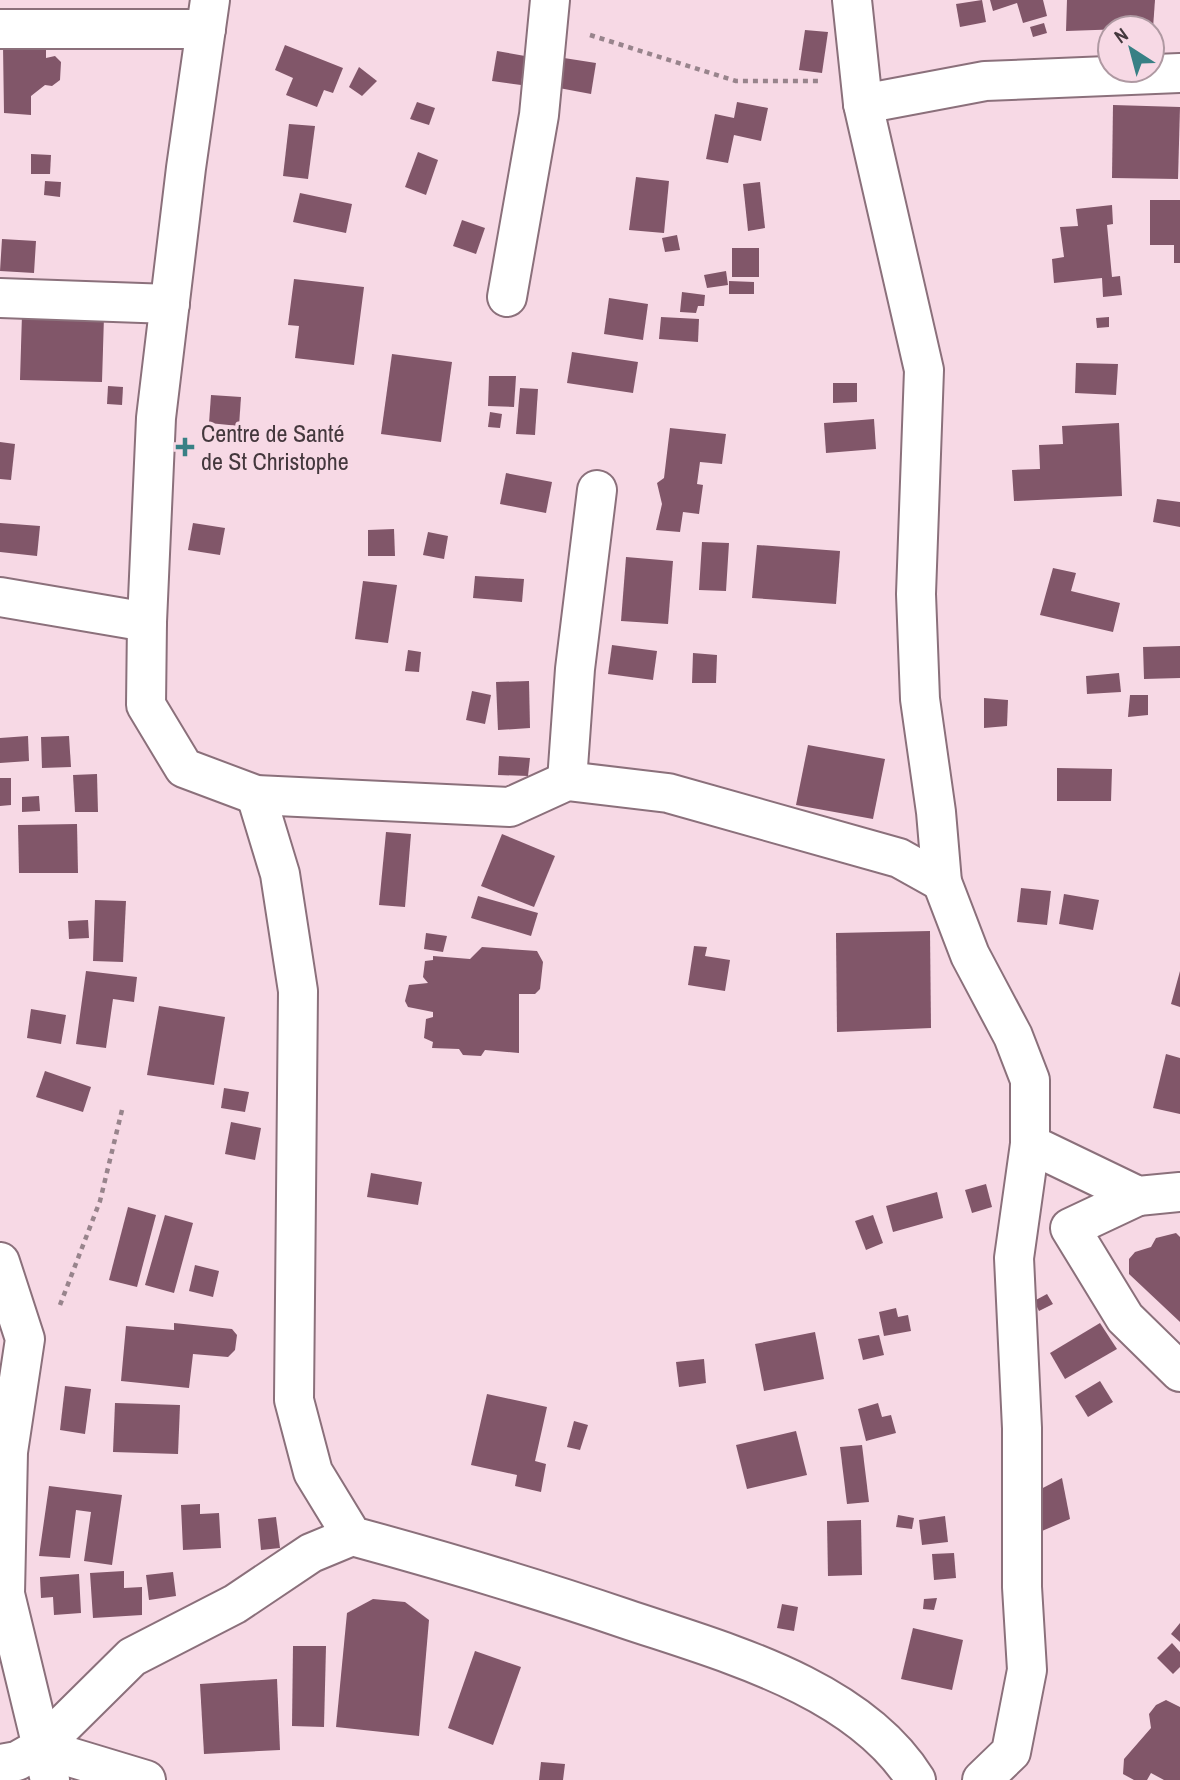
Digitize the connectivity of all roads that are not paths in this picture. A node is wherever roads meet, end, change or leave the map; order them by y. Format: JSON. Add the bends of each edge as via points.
{"nodes":[{"id":1,"x":852,"y":0,"type":"edge"},
{"id":2,"x":548,"y":10,"type":"edge"},
{"id":3,"x":208,"y":15,"type":"edge"},
{"id":4,"x":0,"y":29,"type":"edge"},
{"id":5,"x":1180,"y":73,"type":"edge"},
{"id":6,"x":862,"y":93,"type":"junction"},
{"id":7,"x":507,"y":297,"type":"dead end"},
{"id":8,"x":0,"y":298,"type":"edge"},
{"id":9,"x":170,"y":304,"type":"junction"},
{"id":10,"x":597,"y":490,"type":"dead end"},
{"id":11,"x":0,"y":597,"type":"edge"},
{"id":12,"x":147,"y":622,"type":"junction"},
{"id":13,"x":567,"y":781,"type":"junction"},
{"id":14,"x":256,"y":795,"type":"junction"},
{"id":15,"x":942,"y":882,"type":"junction"},
{"id":16,"x":1030,"y":1143,"type":"junction"},
{"id":17,"x":1180,"y":1192,"type":"edge"},
{"id":18,"x":1138,"y":1196,"type":"junction"},
{"id":19,"x":1070,"y":1228,"type":"junction"},
{"id":20,"x":1014,"y":1258,"type":"junction"},
{"id":21,"x":0,"y":1262,"type":"edge"},
{"id":22,"x":1180,"y":1372,"type":"edge"},
{"id":23,"x":352,"y":1535,"type":"junction"},
{"id":24,"x":0,"y":1764,"type":"edge"},
{"id":25,"x":45,"y":1764,"type":"edge"},
{"id":26,"x":146,"y":1780,"type":"edge"},
{"id":27,"x":916,"y":1780,"type":"edge"},
{"id":28,"x":982,"y":1780,"type":"edge"}],
"edges":[{"from":1,"to":6,"type":"street"},
{"from":2,"to":7,"type":"street","via":[[539,115]]},
{"from":3,"to":4,"type":"street"},
{"from":3,"to":9,"type":"street"},
{"from":5,"to":6,"type":"street","via":[[985,81]]},
{"from":6,"to":15,"type":"street","via":[[924,370],[917,620],[920,699]]},
{"from":8,"to":9,"type":"street"},
{"from":9,"to":12,"type":"street","via":[[156,418]]},
{"from":10,"to":13,"type":"street","via":[[575,669]]},
{"from":11,"to":12,"type":"street"},
{"from":12,"to":14,"type":"street","via":[[146,705],[184,768]]},
{"from":13,"to":14,"type":"street","via":[[510,807]]},
{"from":13,"to":15,"type":"street","via":[[681,796],[899,858]]},
{"from":14,"to":23,"type":"street","via":[[280,874],[298,991],[294,1399],[313,1472]]},
{"from":15,"to":16,"type":"street","via":[[970,956],[1013,1036],[1030,1080]]},
{"from":16,"to":18,"type":"street"},
{"from":16,"to":20,"type":"street"},
{"from":17,"to":18,"type":"street"},
{"from":18,"to":19,"type":"street"},
{"from":19,"to":20,"type":"street"},
{"from":19,"to":22,"type":"street","via":[[1125,1318]]},
{"from":20,"to":28,"type":"street","via":[[1027,1670],[1012,1752]]},
{"from":21,"to":25,"type":"street","via":[[25,1339],[8,1452],[5,1594]]},
{"from":23,"to":25,"type":"street","via":[[311,1553],[235,1604],[132,1657]]},
{"from":23,"to":27,"type":"street","via":[[492,1574],[766,1666],[831,1700],[901,1756]]},
{"from":24,"to":25,"type":"street"},
{"from":25,"to":26,"type":"street"}]}
